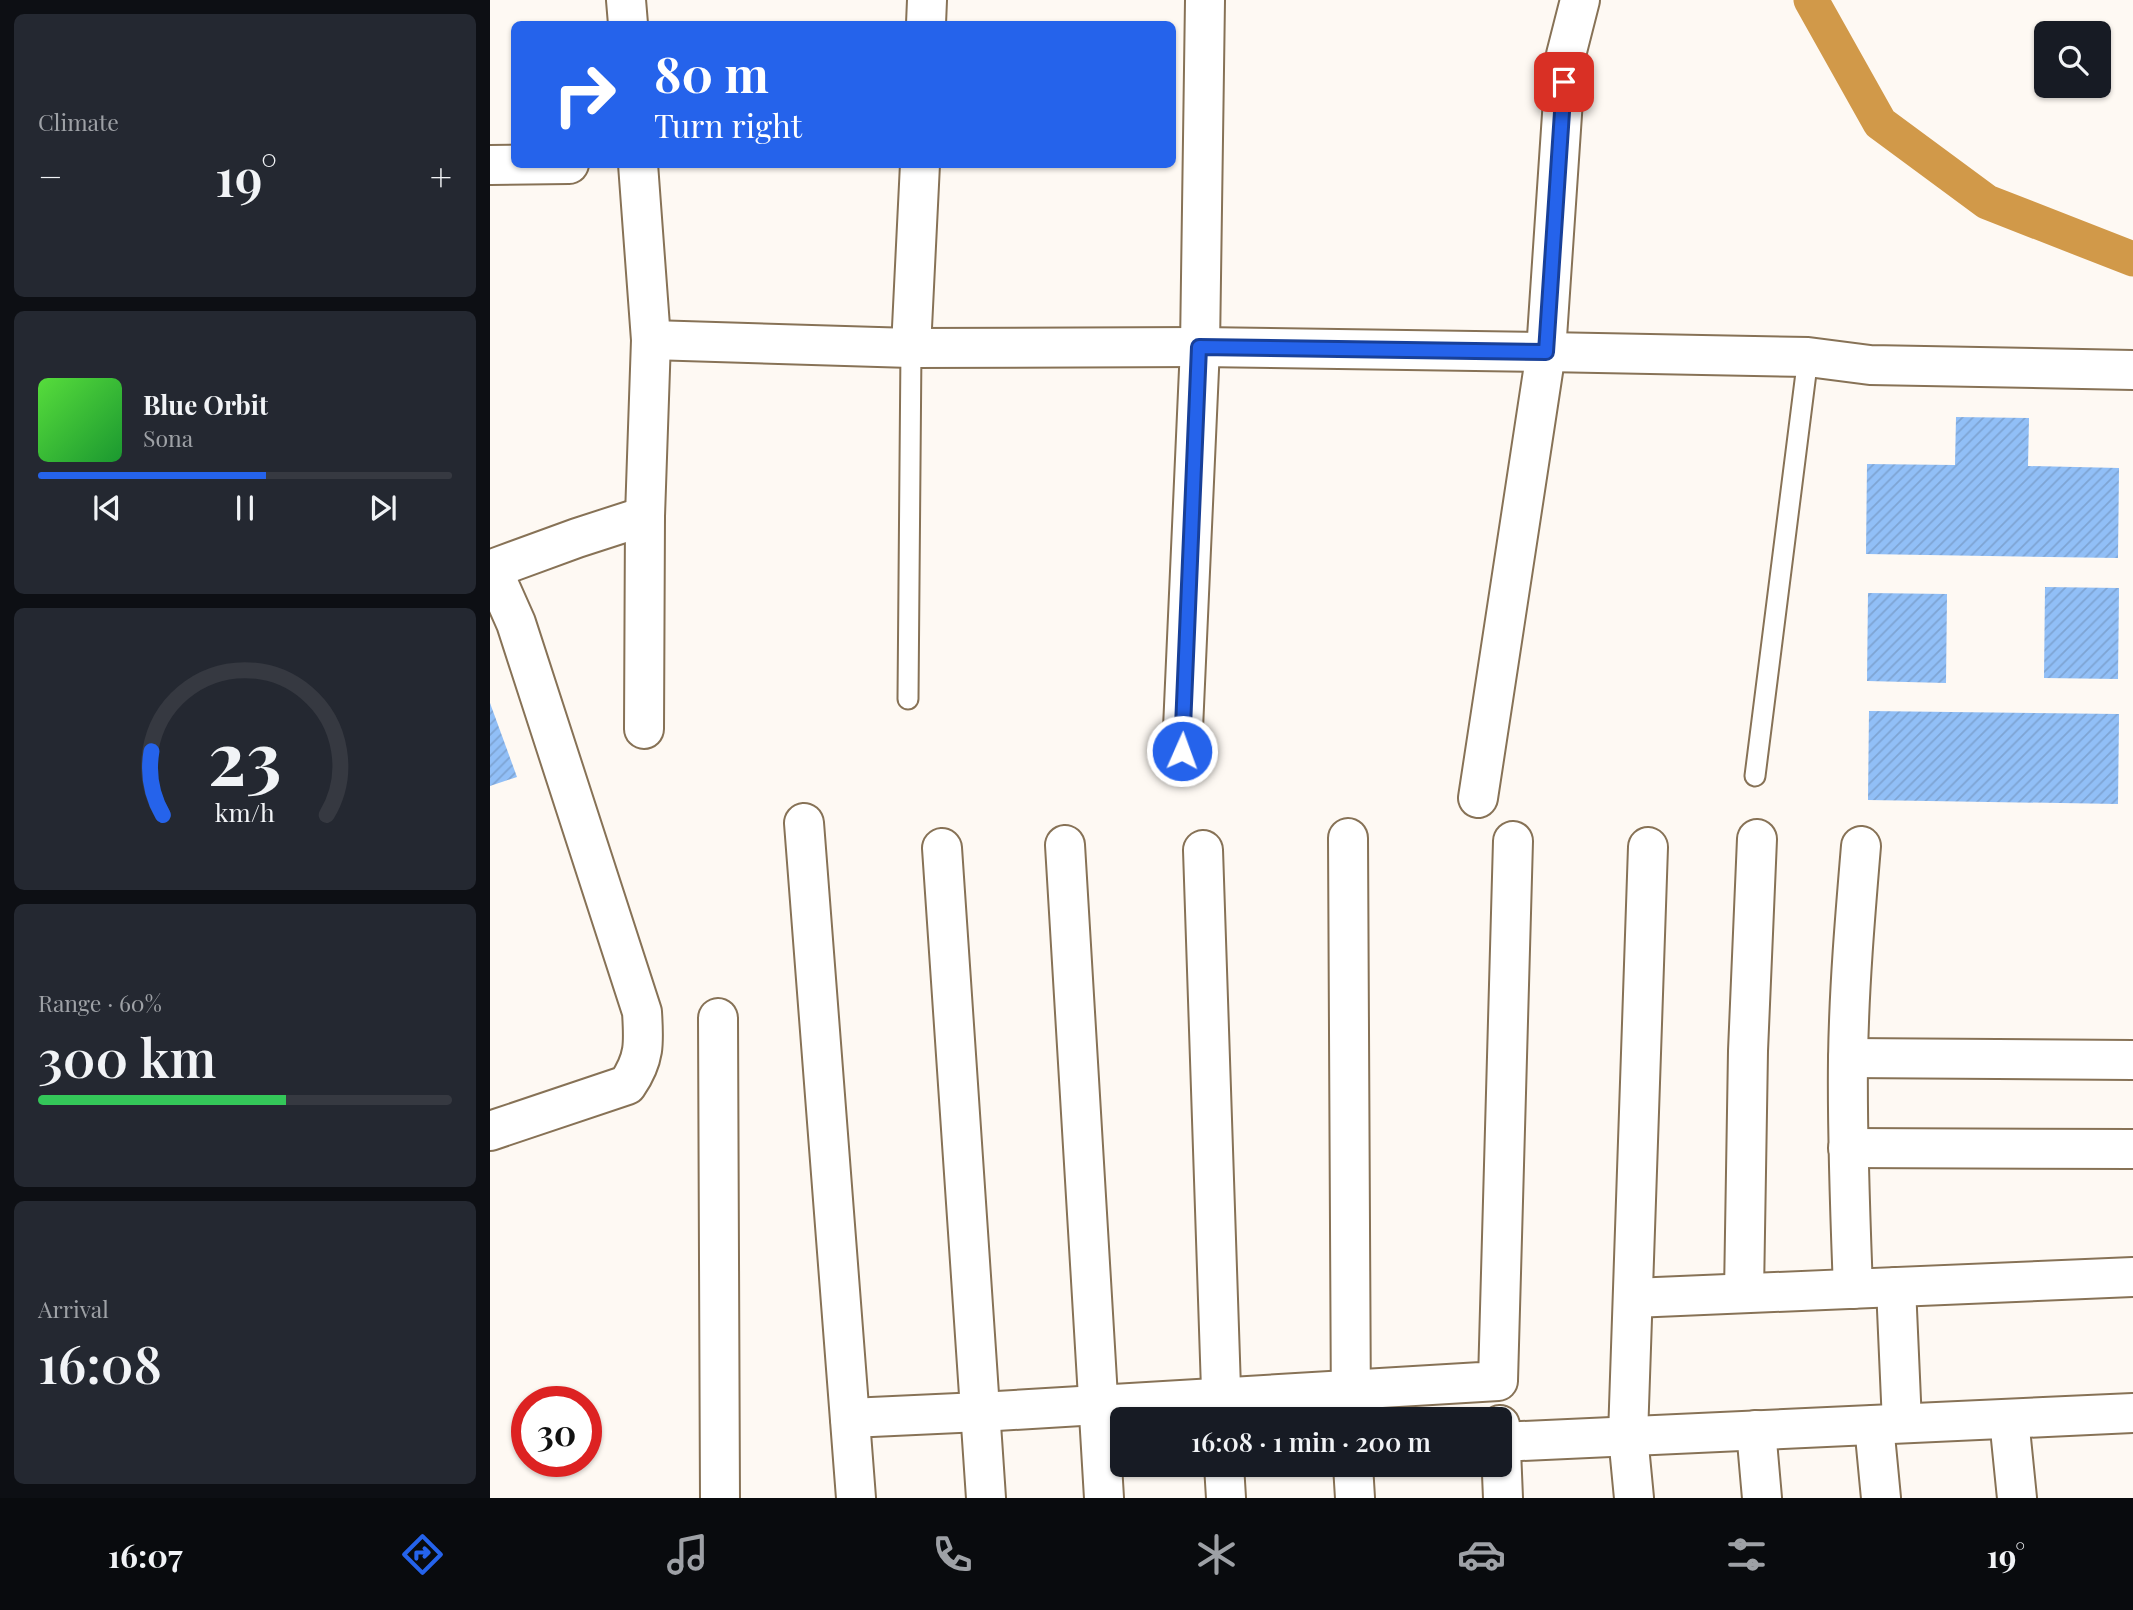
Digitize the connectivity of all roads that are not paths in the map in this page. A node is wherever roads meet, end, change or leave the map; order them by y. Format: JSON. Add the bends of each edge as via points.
{"nodes":[{"id":1,"x":626,"y":0,"type":"edge"},
{"id":2,"x":927,"y":0,"type":"edge"},
{"id":3,"x":1205,"y":0,"type":"edge"},
{"id":4,"x":1580,"y":0,"type":"edge"},
{"id":5,"x":628,"y":21,"type":"edge"},
{"id":6,"x":926,"y":21,"type":"edge"},
{"id":7,"x":511,"y":165,"type":"edge"},
{"id":8,"x":490,"y":166,"type":"edge"},
{"id":9,"x":638,"y":168,"type":"edge"},
{"id":10,"x":920,"y":168,"type":"edge"},
{"id":11,"x":651,"y":340,"type":"junction"},
{"id":12,"x":1199,"y":347,"type":"junction"},
{"id":13,"x":911,"y":348,"type":"junction"},
{"id":14,"x":1546,"y":352,"type":"junction"},
{"id":15,"x":1837,"y":361,"type":"junction"},
{"id":16,"x":2133,"y":370,"type":"edge"},
{"id":17,"x":645,"y":516,"type":"junction"},
{"id":18,"x":503,"y":628,"type":"edge"},
{"id":19,"x":908,"y":699,"type":"dead end"},
{"id":20,"x":644,"y":729,"type":"dead end"},
{"id":21,"x":1182,"y":751,"type":"dead end"},
{"id":22,"x":1755,"y":776,"type":"dead end"},
{"id":23,"x":1478,"y":798,"type":"dead end"},
{"id":24,"x":804,"y":823,"type":"dead end"},
{"id":25,"x":1348,"y":838,"type":"dead end"},
{"id":26,"x":1757,"y":839,"type":"dead end"},
{"id":27,"x":1513,"y":841,"type":"dead end"},
{"id":28,"x":1065,"y":845,"type":"dead end"},
{"id":29,"x":1861,"y":846,"type":"dead end"},
{"id":30,"x":942,"y":848,"type":"dead end"},
{"id":31,"x":1648,"y":848,"type":"dead end"},
{"id":32,"x":1203,"y":850,"type":"dead end"},
{"id":33,"x":718,"y":1018,"type":"dead end"},
{"id":34,"x":1848,"y":1058,"type":"junction"},
{"id":35,"x":2133,"y":1060,"type":"edge"},
{"id":36,"x":490,"y":1131,"type":"edge"},
{"id":37,"x":1848,"y":1148,"type":"junction"},
{"id":38,"x":2133,"y":1149,"type":"edge"},
{"id":39,"x":2133,"y":1277,"type":"edge"},
{"id":40,"x":1896,"y":1287,"type":"junction"},
{"id":41,"x":1853,"y":1289,"type":"junction"},
{"id":42,"x":1744,"y":1293,"type":"junction"},
{"id":43,"x":1633,"y":1298,"type":"junction"},
{"id":44,"x":1498,"y":1381,"type":"junction"},
{"id":45,"x":1099,"y":1405,"type":"junction"},
{"id":46,"x":1351,"y":1405,"type":"edge"},
{"id":47,"x":1180,"y":1407,"type":"edge"},
{"id":48,"x":1221,"y":1407,"type":"edge"},
{"id":49,"x":1264,"y":1407,"type":"edge"},
{"id":50,"x":1499,"y":1407,"type":"edge"},
{"id":51,"x":980,"y":1412,"type":"junction"},
{"id":52,"x":2133,"y":1413,"type":"edge"},
{"id":53,"x":850,"y":1418,"type":"junction"},
{"id":54,"x":2009,"y":1419,"type":"junction"},
{"id":55,"x":1888,"y":1424,"type":"junction"},
{"id":56,"x":1756,"y":1430,"type":"junction"},
{"id":57,"x":1628,"y":1436,"type":"junction"},
{"id":58,"x":1512,"y":1441,"type":"edge"},
{"id":59,"x":1225,"y":1477,"type":"edge"},
{"id":60,"x":1354,"y":1477,"type":"edge"},
{"id":61,"x":1502,"y":1477,"type":"edge"},
{"id":62,"x":720,"y":1498,"type":"edge"},
{"id":63,"x":856,"y":1498,"type":"edge"},
{"id":64,"x":985,"y":1498,"type":"edge"},
{"id":65,"x":1104,"y":1498,"type":"edge"},
{"id":66,"x":1226,"y":1498,"type":"edge"},
{"id":67,"x":1355,"y":1498,"type":"edge"},
{"id":68,"x":1503,"y":1498,"type":"edge"},
{"id":69,"x":1634,"y":1498,"type":"edge"},
{"id":70,"x":1762,"y":1498,"type":"edge"},
{"id":71,"x":1881,"y":1498,"type":"edge"},
{"id":72,"x":2017,"y":1498,"type":"edge"}],
"edges":[{"from":1,"to":5,"type":"street"},
{"from":2,"to":6,"type":"street"},
{"from":3,"to":12,"type":"street"},
{"from":4,"to":14,"type":"street","via":[[1566,55]]},
{"from":7,"to":8,"type":"street"},
{"from":9,"to":11,"type":"street"},
{"from":10,"to":13,"type":"street"},
{"from":11,"to":13,"type":"street"},
{"from":11,"to":17,"type":"street"},
{"from":12,"to":13,"type":"street"},
{"from":12,"to":14,"type":"street"},
{"from":12,"to":21,"type":"street"},
{"from":13,"to":19,"type":"lane"},
{"from":14,"to":15,"type":"street"},
{"from":14,"to":23,"type":"street"},
{"from":15,"to":16,"type":"street"},
{"from":15,"to":22,"type":"lane"},
{"from":17,"to":18,"type":"street","via":[[492,569]]},
{"from":17,"to":20,"type":"street"},
{"from":18,"to":36,"type":"street","via":[[642,1012],[644,1045],[638,1069],[627,1085]]},
{"from":24,"to":53,"type":"street"},
{"from":25,"to":46,"type":"street"},
{"from":26,"to":42,"type":"street"},
{"from":27,"to":44,"type":"street"},
{"from":28,"to":45,"type":"street"},
{"from":29,"to":34,"type":"street"},
{"from":30,"to":51,"type":"street"},
{"from":31,"to":43,"type":"street"},
{"from":32,"to":48,"type":"street"},
{"from":33,"to":62,"type":"street"},
{"from":34,"to":35,"type":"street"},
{"from":34,"to":37,"type":"street"},
{"from":37,"to":38,"type":"street"},
{"from":37,"to":41,"type":"street"},
{"from":39,"to":40,"type":"street"},
{"from":40,"to":41,"type":"street"},
{"from":40,"to":55,"type":"street"},
{"from":41,"to":42,"type":"street"},
{"from":42,"to":43,"type":"street"},
{"from":43,"to":57,"type":"street"},
{"from":44,"to":46,"type":"street"},
{"from":44,"to":50,"type":"street"},
{"from":45,"to":47,"type":"street"},
{"from":45,"to":51,"type":"street"},
{"from":45,"to":65,"type":"street"},
{"from":46,"to":49,"type":"street"},
{"from":51,"to":53,"type":"street"},
{"from":51,"to":64,"type":"street"},
{"from":52,"to":54,"type":"street"},
{"from":53,"to":63,"type":"street"},
{"from":54,"to":55,"type":"street"},
{"from":54,"to":72,"type":"street"},
{"from":55,"to":56,"type":"street"},
{"from":55,"to":71,"type":"street"},
{"from":56,"to":57,"type":"street"},
{"from":56,"to":70,"type":"street"},
{"from":57,"to":58,"type":"street"},
{"from":57,"to":69,"type":"street"},
{"from":59,"to":66,"type":"street"},
{"from":60,"to":67,"type":"street"},
{"from":61,"to":68,"type":"street"}]}
